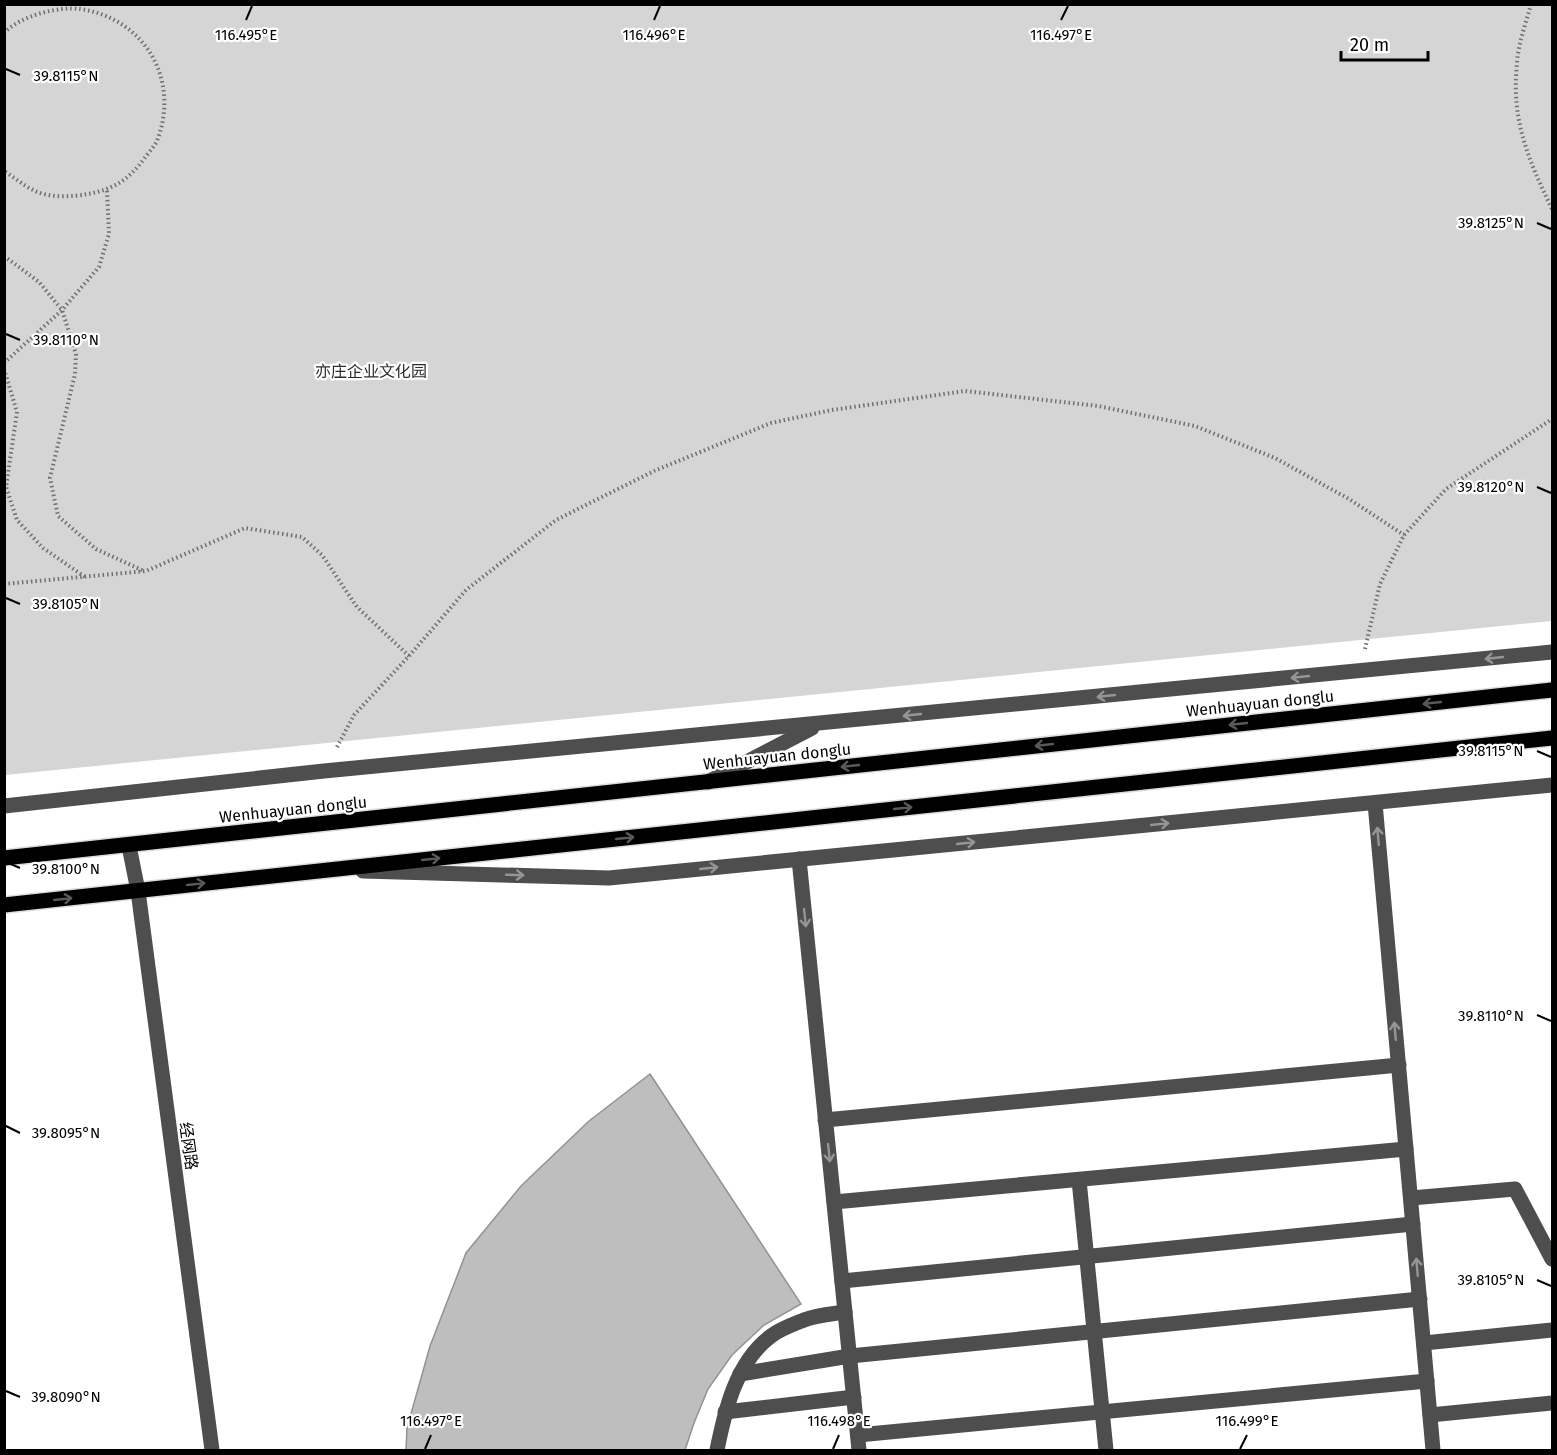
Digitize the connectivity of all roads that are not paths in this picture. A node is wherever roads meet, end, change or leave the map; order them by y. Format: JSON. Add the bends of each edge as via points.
{"nodes":[{"id":1,"x":1552,"y":652,"type":"edge"},
{"id":2,"x":1552,"y":690,"type":"edge"},
{"id":3,"x":820,"y":723,"type":"junction"},
{"id":4,"x":1552,"y":738,"type":"edge"},
{"id":5,"x":707,"y":782,"type":"junction"},
{"id":6,"x":1552,"y":785,"type":"edge"},
{"id":7,"x":1375,"y":802,"type":"junction"},
{"id":8,"x":4,"y":806,"type":"edge"},
{"id":9,"x":129,"y":846,"type":"junction"},
{"id":10,"x":4,"y":858,"type":"edge"},
{"id":11,"x":799,"y":859,"type":"junction"},
{"id":12,"x":330,"y":870,"type":"junction"},
{"id":13,"x":138,"y":891,"type":"junction"},
{"id":14,"x":4,"y":905,"type":"edge"},
{"id":15,"x":1398,"y":1065,"type":"junction"},
{"id":16,"x":825,"y":1120,"type":"junction"},
{"id":17,"x":1406,"y":1149,"type":"junction"},
{"id":18,"x":1079,"y":1180,"type":"junction"},
{"id":19,"x":1411,"y":1198,"type":"junction"},
{"id":20,"x":834,"y":1202,"type":"junction"},
{"id":21,"x":1413,"y":1224,"type":"junction"},
{"id":22,"x":1552,"y":1259,"type":"edge"},
{"id":23,"x":842,"y":1281,"type":"junction"},
{"id":24,"x":1420,"y":1299,"type":"junction"},
{"id":25,"x":845,"y":1312,"type":"junction"},
{"id":26,"x":1552,"y":1330,"type":"edge"},
{"id":27,"x":1424,"y":1343,"type":"junction"},
{"id":28,"x":850,"y":1356,"type":"junction"},
{"id":29,"x":740,"y":1374,"type":"junction"},
{"id":30,"x":1427,"y":1381,"type":"junction"},
{"id":31,"x":854,"y":1397,"type":"junction"},
{"id":32,"x":1552,"y":1404,"type":"edge"},
{"id":33,"x":725,"y":1412,"type":"junction"},
{"id":34,"x":1430,"y":1415,"type":"junction"},
{"id":35,"x":859,"y":1443,"type":"edge"},
{"id":36,"x":212,"y":1450,"type":"edge"},
{"id":37,"x":717,"y":1450,"type":"edge"},
{"id":38,"x":1106,"y":1450,"type":"edge"},
{"id":39,"x":1433,"y":1450,"type":"edge"}],
"edges":[{"from":1,"to":3,"type":"street","one_way":true},
{"from":2,"to":5,"type":"main road","name":"Wenhuayuan donglu","one_way":true},
{"from":3,"to":5,"type":"street"},
{"from":3,"to":8,"type":"street"},
{"from":12,"to":4,"type":"main road","one_way":true},
{"from":5,"to":9,"type":"main road","name":"Wenhuayuan donglu"},
{"from":6,"to":7,"type":"street"},
{"from":11,"to":7,"type":"street","one_way":true},
{"from":15,"to":7,"type":"street","one_way":true},
{"from":9,"to":10,"type":"main road","name":"Wenhuayuan donglu"},
{"from":9,"to":13,"type":"street","name":"经网路"},
{"from":12,"to":11,"type":"street","one_way":true,"via":[[609,878]]},
{"from":11,"to":16,"type":"street","one_way":true},
{"from":13,"to":12,"type":"main road","one_way":true},
{"from":14,"to":13,"type":"main road","one_way":true},
{"from":13,"to":36,"type":"street","name":"经网路"},
{"from":15,"to":16,"type":"street"},
{"from":15,"to":17,"type":"street"},
{"from":16,"to":20,"type":"street","one_way":true},
{"from":17,"to":18,"type":"street"},
{"from":17,"to":19,"type":"street"},
{"from":18,"to":20,"type":"street"},
{"from":18,"to":38,"type":"street"},
{"from":19,"to":21,"type":"street"},
{"from":19,"to":22,"type":"street","via":[[1515,1189]]},
{"from":20,"to":23,"type":"street"},
{"from":21,"to":23,"type":"street"},
{"from":24,"to":21,"type":"street","one_way":true},
{"from":23,"to":25,"type":"street"},
{"from":24,"to":27,"type":"street"},
{"from":24,"to":28,"type":"street"},
{"from":25,"to":28,"type":"street"},
{"from":25,"to":29,"type":"street","via":[[806,1319],[771,1336]]},
{"from":26,"to":27,"type":"street"},
{"from":27,"to":30,"type":"street"},
{"from":28,"to":29,"type":"street"},
{"from":28,"to":31,"type":"street"},
{"from":29,"to":33,"type":"street"},
{"from":30,"to":34,"type":"street"},
{"from":30,"to":35,"type":"street"},
{"from":31,"to":33,"type":"street"},
{"from":31,"to":35,"type":"street"},
{"from":32,"to":34,"type":"street"},
{"from":33,"to":37,"type":"street"},
{"from":34,"to":39,"type":"street"}]}
